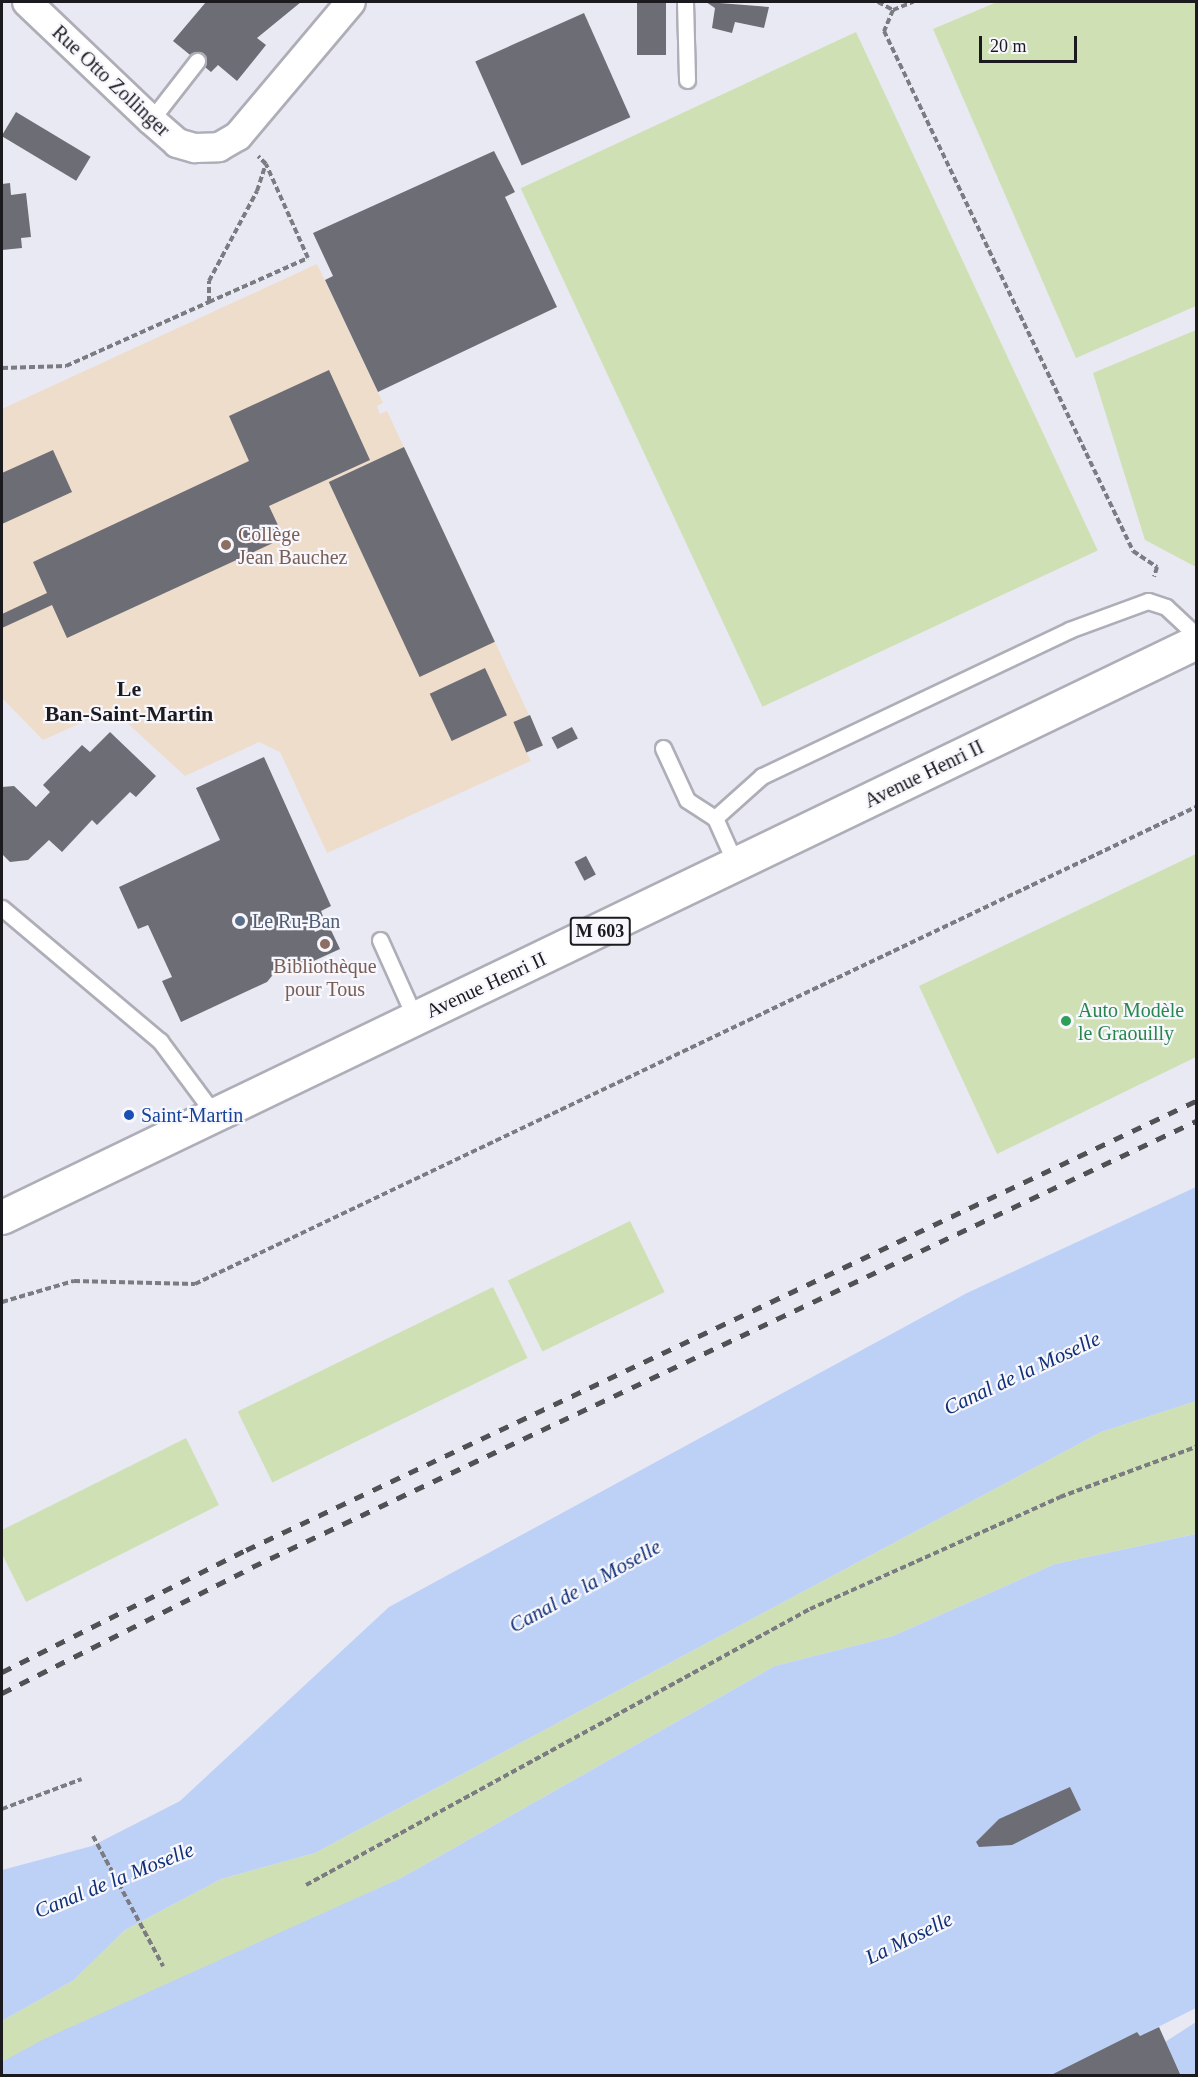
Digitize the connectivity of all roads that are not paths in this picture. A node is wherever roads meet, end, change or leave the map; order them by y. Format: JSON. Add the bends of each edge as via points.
{"nodes":[{"id":1,"x":27,"y":2,"type":"edge"},
{"id":2,"x":351,"y":2,"type":"edge"},
{"id":3,"x":685,"y":2,"type":"edge"},
{"id":4,"x":197,"y":61,"type":"dead end"},
{"id":5,"x":687,"y":80,"type":"dead end"},
{"id":6,"x":151,"y":120,"type":"junction"},
{"id":7,"x":1197,"y":635,"type":"edge"},
{"id":8,"x":1197,"y":642,"type":"edge"},
{"id":9,"x":663,"y":748,"type":"dead end"},
{"id":10,"x":715,"y":818,"type":"junction"},
{"id":11,"x":736,"y":865,"type":"junction"},
{"id":12,"x":2,"y":908,"type":"edge"},
{"id":13,"x":380,"y":940,"type":"dead end"},
{"id":14,"x":415,"y":1018,"type":"junction"},
{"id":15,"x":214,"y":1115,"type":"junction"},
{"id":16,"x":2,"y":1217,"type":"edge"}],
"edges":[{"from":1,"to":6,"type":"street","name":"Rue Otto Zollinger"},
{"from":2,"to":6,"type":"street","name":"Rue Otto Zollinger","via":[[238,136],[219,147],[195,148],[177,143]]},
{"from":3,"to":5,"type":"lane"},
{"from":4,"to":6,"type":"lane"},
{"from":7,"to":10,"type":"lane","via":[[1166,607],[1148,601],[1069,630],[762,776]]},
{"from":8,"to":11,"type":"main road","name":"Avenue Henri II","number":"M 603"},
{"from":9,"to":10,"type":"lane","via":[[687,800]]},
{"from":10,"to":11,"type":"lane"},
{"from":11,"to":14,"type":"main road","name":"Avenue Henri II","number":"M 603"},
{"from":12,"to":15,"type":"lane","via":[[160,1041]]},
{"from":13,"to":14,"type":"lane"},
{"from":14,"to":15,"type":"main road","name":"Avenue Henri II","number":"M 603"},
{"from":15,"to":16,"type":"main road","name":"Avenue Henri II","number":"M 603"}]}
